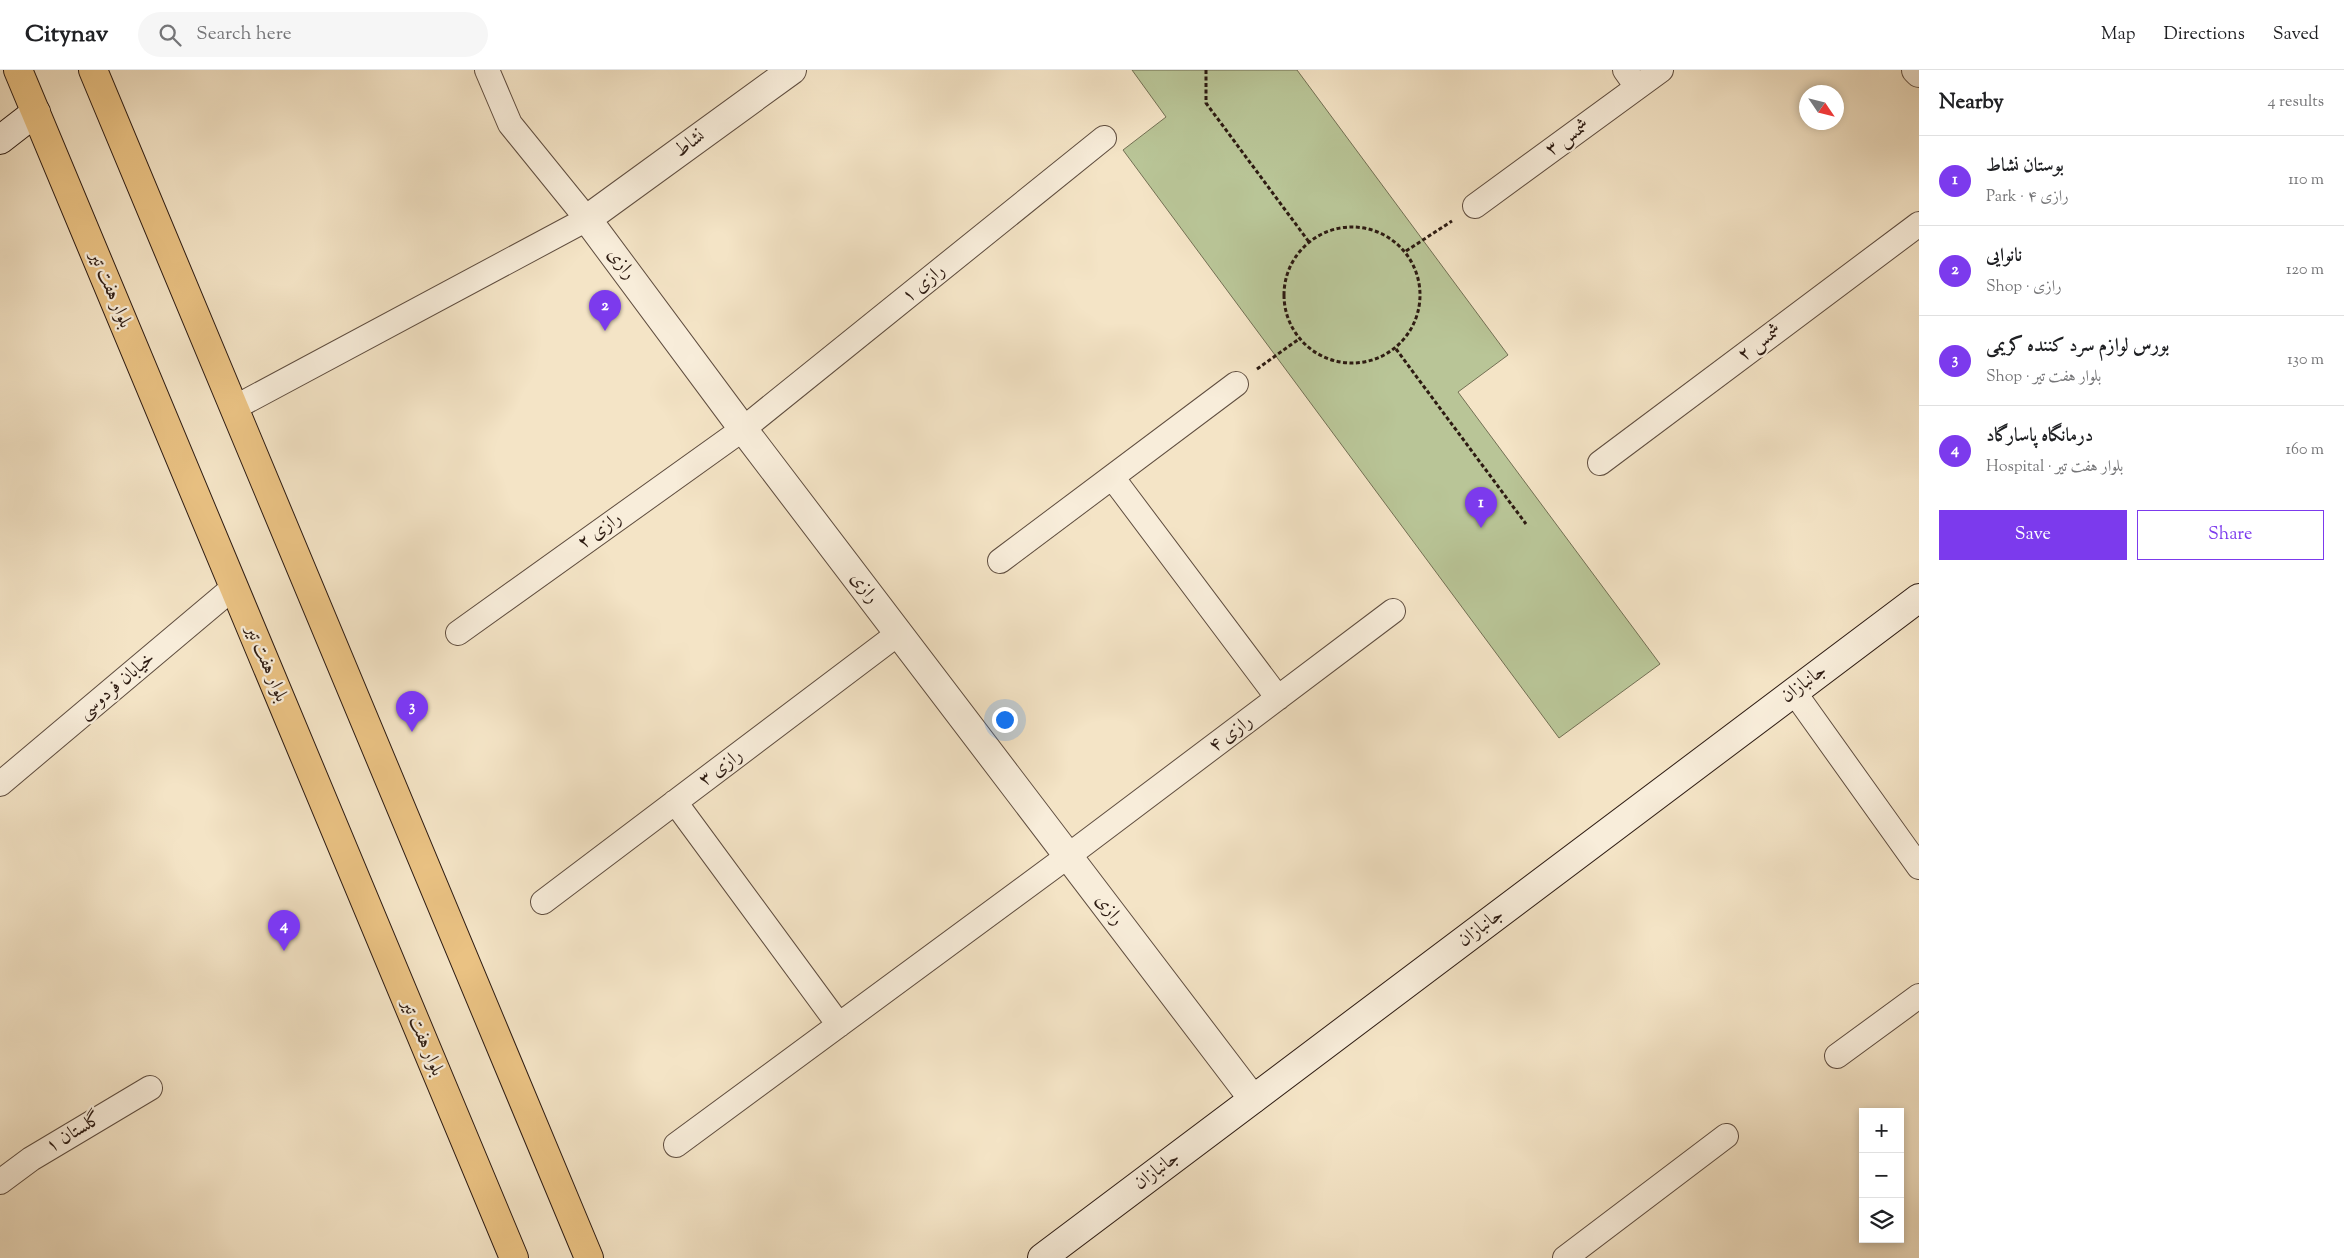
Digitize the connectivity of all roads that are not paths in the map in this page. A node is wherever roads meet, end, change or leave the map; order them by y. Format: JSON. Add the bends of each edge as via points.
{"nodes":[{"id":1,"x":18,"y":70,"type":"edge"},
{"id":2,"x":487,"y":70,"type":"edge"},
{"id":3,"x":792,"y":70,"type":"edge"},
{"id":4,"x":1661,"y":70,"type":"edge"},
{"id":5,"x":1916,"y":70,"type":"edge"},
{"id":6,"x":95,"y":71,"type":"edge"},
{"id":7,"x":1919,"y":73,"type":"edge"},
{"id":8,"x":1631,"y":79,"type":"edge"},
{"id":9,"x":36,"y":112,"type":"junction"},
{"id":10,"x":1104,"y":138,"type":"dead end"},
{"id":11,"x":0,"y":140,"type":"edge"},
{"id":12,"x":1475,"y":206,"type":"road end"},
{"id":13,"x":587,"y":219,"type":"junction"},
{"id":14,"x":1919,"y":224,"type":"edge"},
{"id":15,"x":1236,"y":384,"type":"road end"},
{"id":16,"x":234,"y":408,"type":"junction"},
{"id":17,"x":743,"y":429,"type":"junction"},
{"id":18,"x":1600,"y":463,"type":"dead end"},
{"id":19,"x":1112,"y":477,"type":"junction"},
{"id":20,"x":1000,"y":561,"type":"dead end"},
{"id":21,"x":234,"y":587,"type":"junction"},
{"id":22,"x":1919,"y":598,"type":"edge"},
{"id":23,"x":1393,"y":611,"type":"dead end"},
{"id":24,"x":458,"y":633,"type":"dead end"},
{"id":25,"x":899,"y":633,"type":"junction"},
{"id":26,"x":1794,"y":692,"type":"junction"},
{"id":27,"x":1278,"y":698,"type":"junction"},
{"id":28,"x":0,"y":784,"type":"edge"},
{"id":29,"x":675,"y":802,"type":"junction"},
{"id":30,"x":1068,"y":856,"type":"junction"},
{"id":31,"x":1919,"y":867,"type":"edge"},
{"id":32,"x":543,"y":902,"type":"dead end"},
{"id":33,"x":1919,"y":996,"type":"edge"},
{"id":34,"x":839,"y":1025,"type":"junction"},
{"id":35,"x":1837,"y":1056,"type":"dead end"},
{"id":36,"x":150,"y":1088,"type":"dead end"},
{"id":37,"x":1253,"y":1099,"type":"junction"},
{"id":38,"x":1726,"y":1136,"type":"dead end"},
{"id":39,"x":676,"y":1145,"type":"dead end"},
{"id":40,"x":0,"y":1182,"type":"edge"},
{"id":41,"x":514,"y":1258,"type":"edge"},
{"id":42,"x":589,"y":1258,"type":"edge"},
{"id":43,"x":1042,"y":1258,"type":"edge"},
{"id":44,"x":1565,"y":1258,"type":"edge"}],
"edges":[{"from":1,"to":9,"type":"main road","name":"بلوار هفت تیر"},
{"from":2,"to":13,"type":"street","name":"رازی","via":[[510,124]]},
{"from":3,"to":13,"type":"street","name":"نشاط"},
{"from":4,"to":8,"type":"street","name":"شمس ۳"},
{"from":5,"to":7,"type":"street"},
{"from":6,"to":16,"type":"main road"},
{"from":8,"to":12,"type":"street","name":"شمس ۳"},
{"from":9,"to":11,"type":"street"},
{"from":9,"to":21,"type":"main road","name":"بلوار هفت تیر"},
{"from":10,"to":17,"type":"street","name":"رازی ۱"},
{"from":13,"to":16,"type":"street"},
{"from":13,"to":17,"type":"street","name":"رازی"},
{"from":14,"to":18,"type":"street","name":"شمس ۲"},
{"from":15,"to":19,"type":"street"},
{"from":16,"to":42,"type":"main road"},
{"from":17,"to":24,"type":"street","name":"رازی ۲"},
{"from":17,"to":25,"type":"street","name":"رازی"},
{"from":19,"to":20,"type":"street"},
{"from":19,"to":27,"type":"street"},
{"from":21,"to":28,"type":"street","name":"خیابان فردوسی"},
{"from":21,"to":41,"type":"main road","name":"بلوار هفت تیر"},
{"from":22,"to":26,"type":"street","name":"جانبازان"},
{"from":23,"to":27,"type":"street","name":"رازی ۴"},
{"from":25,"to":29,"type":"street","name":"رازی ۳"},
{"from":25,"to":30,"type":"street","name":"رازی"},
{"from":26,"to":31,"type":"street"},
{"from":26,"to":37,"type":"street","name":"جانبازان"},
{"from":27,"to":30,"type":"street","name":"رازی ۴"},
{"from":29,"to":32,"type":"street","name":"رازی ۳"},
{"from":29,"to":34,"type":"street"},
{"from":30,"to":34,"type":"street","name":"رازی ۴"},
{"from":30,"to":37,"type":"street","name":"رازی"},
{"from":33,"to":35,"type":"street"},
{"from":34,"to":39,"type":"street","name":"رازی ۴"},
{"from":36,"to":40,"type":"street","name":"گلستان ۱","via":[[31,1159]]},
{"from":37,"to":43,"type":"street","name":"جانبازان"},
{"from":38,"to":44,"type":"street"}]}
